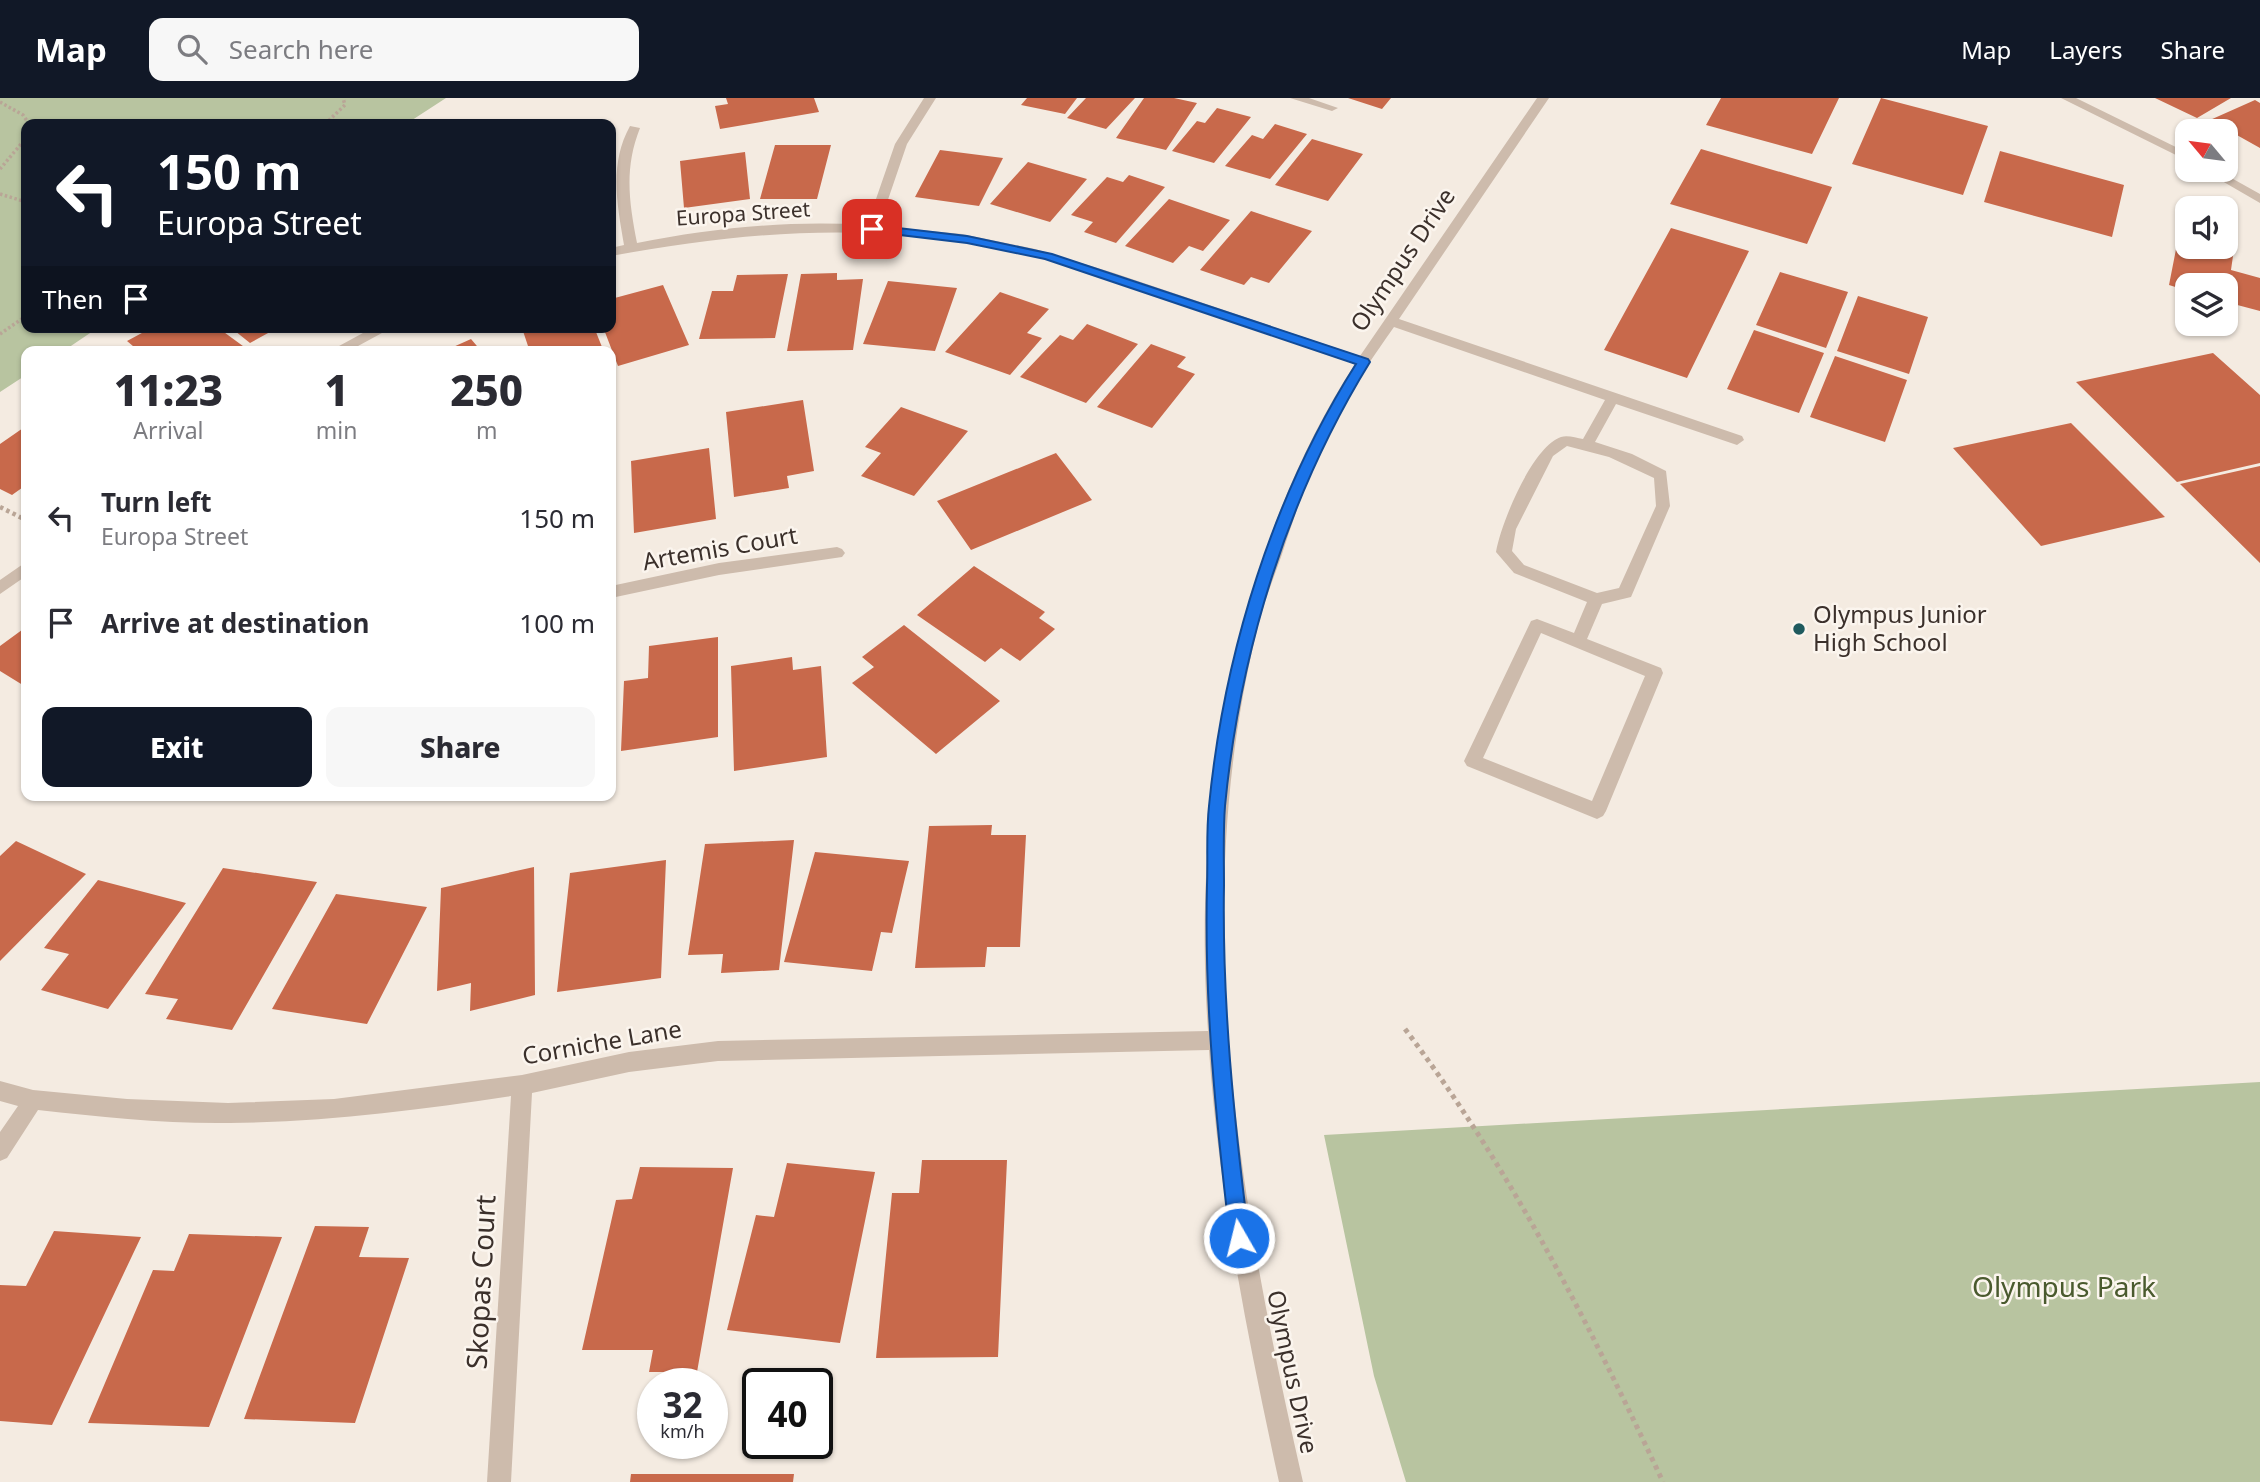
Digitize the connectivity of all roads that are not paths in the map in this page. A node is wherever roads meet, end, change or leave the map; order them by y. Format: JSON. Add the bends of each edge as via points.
{"nodes":[{"id":1,"x":930,"y":98,"type":"edge"},
{"id":2,"x":1296,"y":98,"type":"edge"},
{"id":3,"x":1543,"y":98,"type":"edge"},
{"id":4,"x":2067,"y":98,"type":"edge"},
{"id":5,"x":1332,"y":108,"type":"dead end"},
{"id":6,"x":634,"y":128,"type":"dead end"},
{"id":7,"x":2175,"y":152,"type":"edge"},
{"id":8,"x":2230,"y":182,"type":"edge"},
{"id":9,"x":2260,"y":199,"type":"edge"},
{"id":10,"x":872,"y":229,"type":"junction"},
{"id":11,"x":632,"y":247,"type":"junction"},
{"id":12,"x":616,"y":251,"type":"edge"},
{"id":13,"x":1391,"y":321,"type":"junction"},
{"id":14,"x":374,"y":333,"type":"edge"},
{"id":15,"x":347,"y":346,"type":"edge"},
{"id":16,"x":1363,"y":362,"type":"junction"},
{"id":17,"x":1613,"y":397,"type":"junction"},
{"id":18,"x":1737,"y":440,"type":"dead end"},
{"id":19,"x":1587,"y":444,"type":"junction"},
{"id":20,"x":837,"y":553,"type":"dead end"},
{"id":21,"x":21,"y":572,"type":"edge"},
{"id":22,"x":0,"y":588,"type":"edge"},
{"id":23,"x":616,"y":591,"type":"edge"},
{"id":24,"x":1596,"y":599,"type":"junction"},
{"id":25,"x":1578,"y":642,"type":"junction"},
{"id":26,"x":1217,"y":1040,"type":"junction"},
{"id":27,"x":522,"y":1084,"type":"junction"},
{"id":28,"x":0,"y":1091,"type":"edge"},
{"id":29,"x":33,"y":1100,"type":"junction"},
{"id":30,"x":0,"y":1151,"type":"edge"},
{"id":31,"x":499,"y":1482,"type":"edge"},
{"id":32,"x":1291,"y":1482,"type":"edge"}],
"edges":[{"from":1,"to":10,"type":"street","via":[[900,142]]},
{"from":2,"to":5,"type":"street"},
{"from":3,"to":13,"type":"street","name":"Olympus Drive"},
{"from":4,"to":7,"type":"street"},
{"from":6,"to":11,"type":"street","via":[[620,165]]},
{"from":8,"to":9,"type":"street"},
{"from":10,"to":11,"type":"street","name":"Europa Street","via":[[725,233]]},
{"from":10,"to":16,"type":"street","name":"Europa Street","via":[[967,240],[1048,256]]},
{"from":11,"to":12,"type":"street","name":"Europa Street"},
{"from":13,"to":16,"type":"street","name":"Olympus Drive"},
{"from":13,"to":17,"type":"street"},
{"from":14,"to":15,"type":"street"},
{"from":16,"to":26,"type":"street","name":"Olympus Drive","via":[[1332,412],[1280,532],[1239,670],[1217,808]]},
{"from":17,"to":18,"type":"street"},
{"from":17,"to":19,"type":"street"},
{"from":19,"to":24,"type":"street","via":[[1635,460],[1661,475],[1663,506],[1625,593]]},
{"from":19,"to":24,"type":"street","via":[[1564,441],[1547,453],[1508,529],[1504,552],[1519,569]]},
{"from":20,"to":23,"type":"street","name":"Artemis Court","via":[[719,569]]},
{"from":21,"to":22,"type":"street"},
{"from":24,"to":25,"type":"street"},
{"from":25,"to":25,"type":"street","via":[[1655,673],[1597,811],[1473,761],[1536,625]]},
{"from":26,"to":27,"type":"street","name":"Corniche Lane","via":[[718,1051],[629,1062]]},
{"from":26,"to":32,"type":"street","name":"Olympus Drive","via":[[1239,1238]]},
{"from":27,"to":29,"type":"street","name":"Corniche Lane","via":[[334,1109],[228,1113]]},
{"from":27,"to":31,"type":"street","name":"Skopas Court"},
{"from":28,"to":29,"type":"street","name":"Corniche Lane"},
{"from":29,"to":30,"type":"street"}]}
